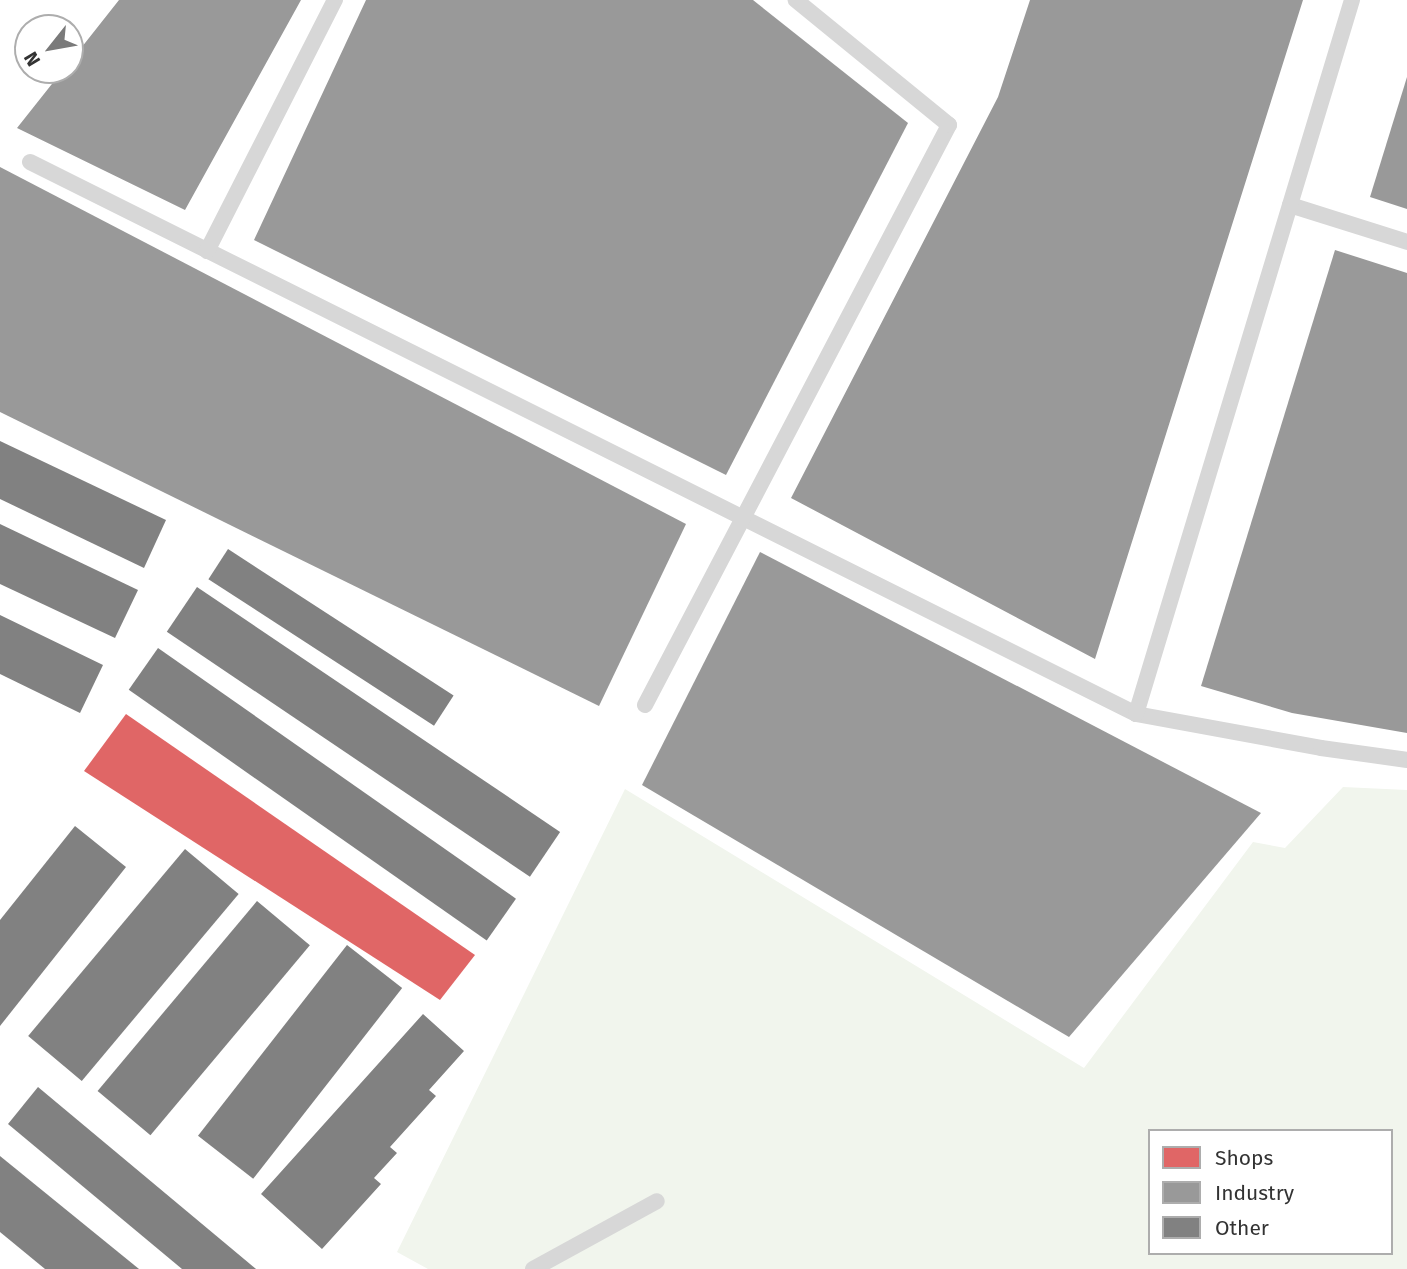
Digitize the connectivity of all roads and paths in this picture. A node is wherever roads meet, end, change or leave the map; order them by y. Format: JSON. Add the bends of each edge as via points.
{"nodes":[{"id":1,"x":335,"y":0,"type":"edge"},
{"id":2,"x":796,"y":0,"type":"edge"},
{"id":3,"x":1352,"y":0,"type":"edge"},
{"id":4,"x":30,"y":162,"type":"dead end"},
{"id":5,"x":1290,"y":205,"type":"junction"},
{"id":6,"x":1407,"y":242,"type":"edge"},
{"id":7,"x":208,"y":251,"type":"junction"},
{"id":8,"x":742,"y":519,"type":"junction"},
{"id":9,"x":645,"y":705,"type":"dead end"},
{"id":10,"x":1136,"y":714,"type":"junction"},
{"id":11,"x":1407,"y":760,"type":"edge"},
{"id":12,"x":657,"y":1201,"type":"dead end"},
{"id":13,"x":533,"y":1269,"type":"edge"}],
"edges":[{"from":1,"to":7,"type":"lane"},
{"from":2,"to":8,"type":"lane","via":[[949,125]]},
{"from":3,"to":5,"type":"lane"},
{"from":4,"to":7,"type":"lane"},
{"from":5,"to":6,"type":"lane"},
{"from":5,"to":10,"type":"lane"},
{"from":7,"to":8,"type":"lane"},
{"from":8,"to":9,"type":"lane"},
{"from":8,"to":10,"type":"lane"},
{"from":10,"to":11,"type":"lane"},
{"from":12,"to":13,"type":"lane"}]}
